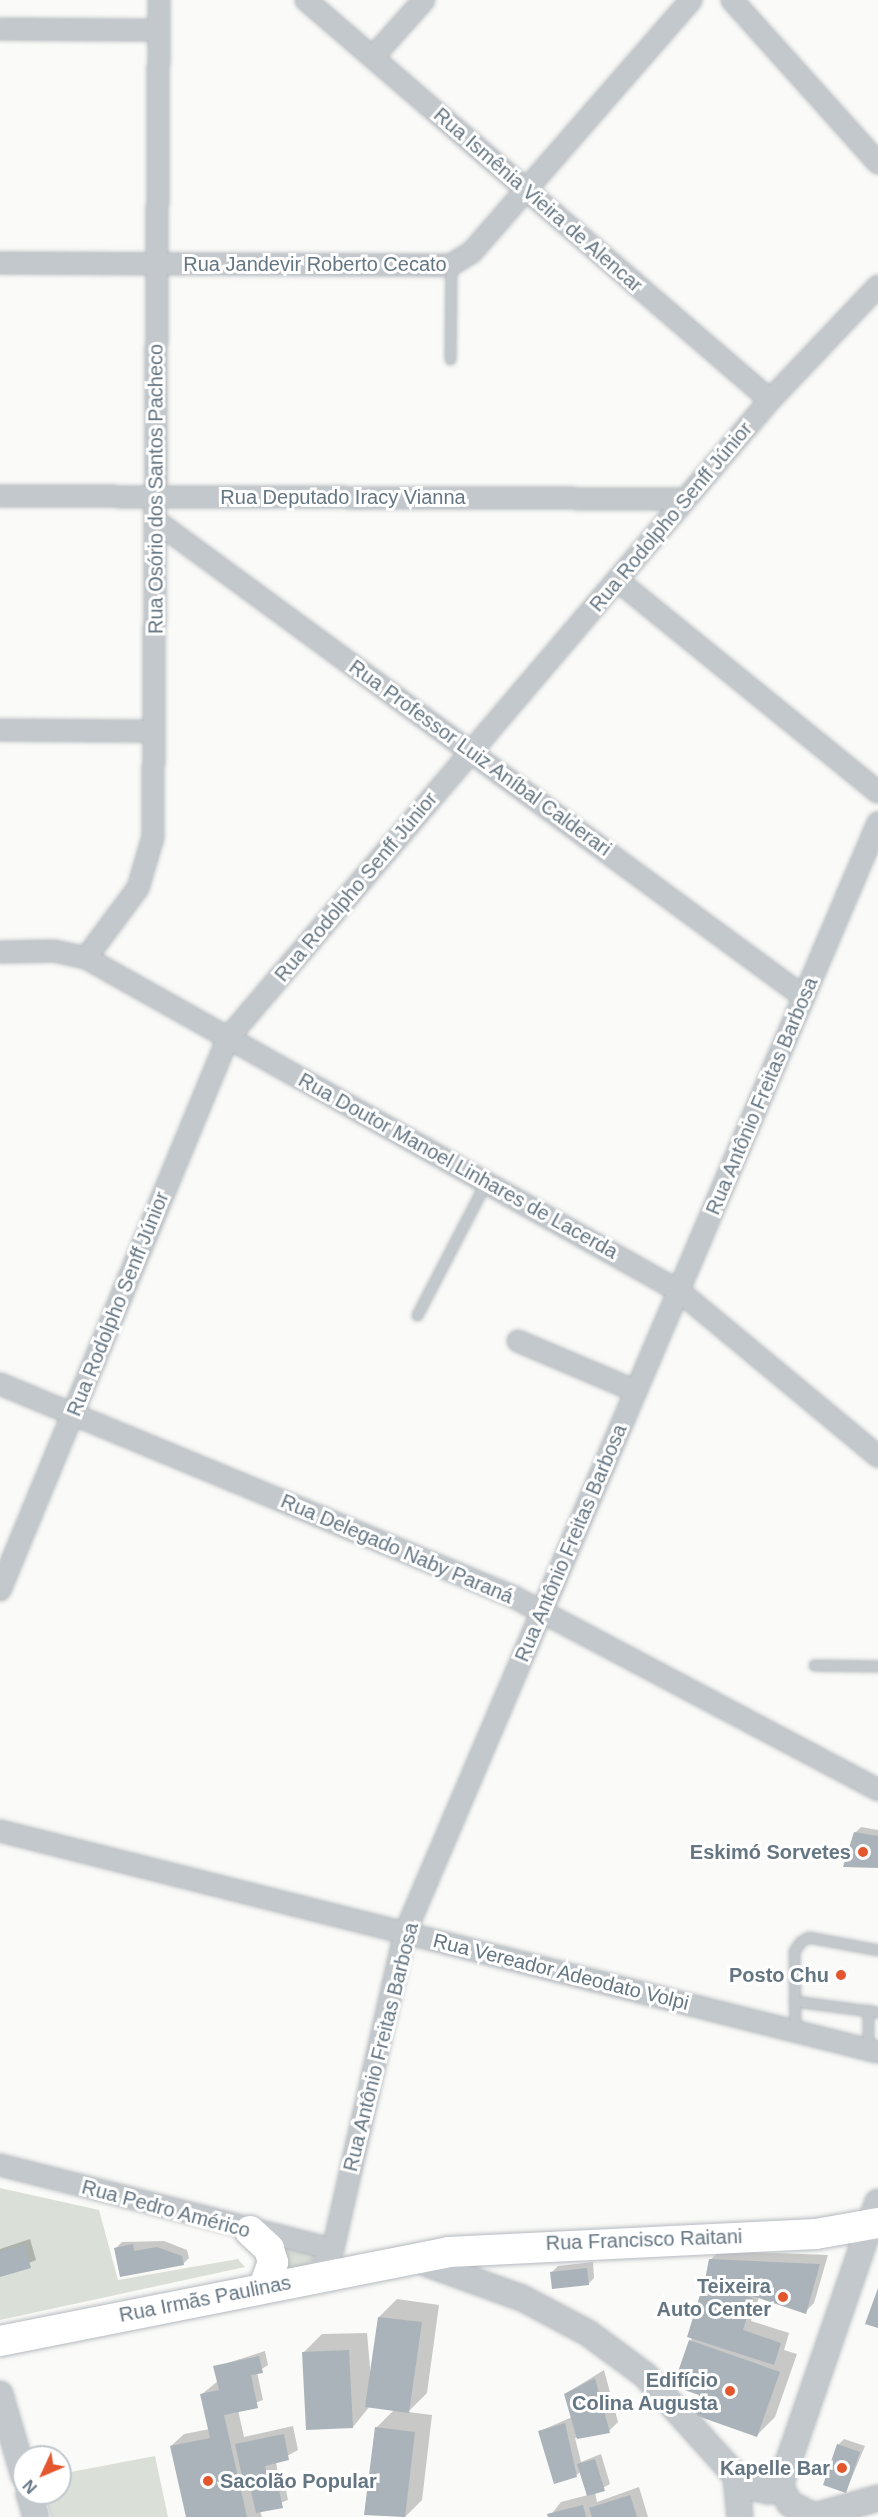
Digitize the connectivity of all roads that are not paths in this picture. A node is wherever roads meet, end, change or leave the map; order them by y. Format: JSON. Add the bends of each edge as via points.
{"nodes":[{"id":1,"x":159,"y":0,"type":"edge"},
{"id":2,"x":306,"y":0,"type":"edge"},
{"id":3,"x":424,"y":0,"type":"edge"},
{"id":4,"x":691,"y":0,"type":"edge"},
{"id":5,"x":732,"y":0,"type":"edge"},
{"id":6,"x":0,"y":29,"type":"edge"},
{"id":7,"x":159,"y":30,"type":"junction"},
{"id":8,"x":373,"y":57,"type":"junction"},
{"id":9,"x":878,"y":163,"type":"edge"},
{"id":10,"x":526,"y":190,"type":"junction"},
{"id":11,"x":0,"y":263,"type":"edge"},
{"id":12,"x":157,"y":265,"type":"junction"},
{"id":13,"x":451,"y":266,"type":"junction"},
{"id":14,"x":878,"y":286,"type":"edge"},
{"id":15,"x":450,"y":359,"type":"dead end"},
{"id":16,"x":770,"y":400,"type":"junction"},
{"id":17,"x":0,"y":496,"type":"edge"},
{"id":18,"x":156,"y":496,"type":"junction"},
{"id":19,"x":686,"y":499,"type":"junction"},
{"id":20,"x":156,"y":521,"type":"junction"},
{"id":21,"x":617,"y":580,"type":"junction"},
{"id":22,"x":0,"y":730,"type":"edge"},
{"id":23,"x":154,"y":731,"type":"junction"},
{"id":24,"x":471,"y":752,"type":"junction"},
{"id":25,"x":878,"y":792,"type":"edge"},
{"id":26,"x":878,"y":824,"type":"edge"},
{"id":27,"x":0,"y":952,"type":"edge"},
{"id":28,"x":86,"y":958,"type":"junction"},
{"id":29,"x":804,"y":997,"type":"junction"},
{"id":30,"x":228,"y":1038,"type":"junction"},
{"id":31,"x":486,"y":1182,"type":"junction"},
{"id":32,"x":679,"y":1291,"type":"junction"},
{"id":33,"x":417,"y":1315,"type":"dead end"},
{"id":34,"x":518,"y":1341,"type":"dead end"},
{"id":35,"x":0,"y":1384,"type":"edge"},
{"id":36,"x":636,"y":1391,"type":"junction"},
{"id":37,"x":72,"y":1414,"type":"junction"},
{"id":38,"x":878,"y":1456,"type":"edge"},
{"id":39,"x":0,"y":1590,"type":"edge"},
{"id":40,"x":542,"y":1611,"type":"junction"},
{"id":41,"x":814,"y":1665,"type":"dead end"},
{"id":42,"x":878,"y":1666,"type":"edge"},
{"id":43,"x":878,"y":1790,"type":"edge"},
{"id":44,"x":0,"y":1831,"type":"edge"},
{"id":45,"x":405,"y":1933,"type":"junction"},
{"id":46,"x":878,"y":1950,"type":"edge"},
{"id":47,"x":794,"y":2001,"type":"junction"},
{"id":48,"x":873,"y":2011,"type":"edge"},
{"id":49,"x":795,"y":2031,"type":"junction"},
{"id":50,"x":873,"y":2051,"type":"edge"},
{"id":51,"x":0,"y":2165,"type":"edge"},
{"id":52,"x":876,"y":2217,"type":"edge"},
{"id":53,"x":250,"y":2231,"type":"junction"},
{"id":54,"x":333,"y":2249,"type":"junction"},
{"id":55,"x":410,"y":2258,"type":"junction"},
{"id":56,"x":314,"y":2277,"type":"junction"},
{"id":57,"x":264,"y":2287,"type":"junction"},
{"id":58,"x":0,"y":2341,"type":"edge"},
{"id":59,"x":0,"y":2394,"type":"edge"},
{"id":60,"x":15,"y":2445,"type":"edge"},
{"id":61,"x":736,"y":2477,"type":"junction"},
{"id":62,"x":780,"y":2486,"type":"junction"},
{"id":63,"x":878,"y":2498,"type":"edge"},
{"id":64,"x":812,"y":2516,"type":"edge"},
{"id":65,"x":740,"y":2517,"type":"edge"}],
"edges":[{"from":1,"to":7,"type":"street","name":"Rua Osório dos Santos Pacheco"},
{"from":2,"to":8,"type":"street","name":"Rua Ismênia Vieira de Alencar"},
{"from":3,"to":8,"type":"street"},
{"from":4,"to":10,"type":"street","name":"Rua Jandevir Roberto Cecato"},
{"from":5,"to":9,"type":"street"},
{"from":6,"to":7,"type":"street"},
{"from":7,"to":12,"type":"street","name":"Rua Osório dos Santos Pacheco"},
{"from":8,"to":10,"type":"street","name":"Rua Ismênia Vieira de Alencar"},
{"from":10,"to":13,"type":"street","name":"Rua Jandevir Roberto Cecato","via":[[472,252]]},
{"from":10,"to":16,"type":"street","name":"Rua Ismênia Vieira de Alencar"},
{"from":11,"to":12,"type":"street","name":"Rua Jandevir Roberto Cecato"},
{"from":12,"to":13,"type":"street","name":"Rua Jandevir Roberto Cecato"},
{"from":12,"to":18,"type":"street","name":"Rua Osório dos Santos Pacheco"},
{"from":13,"to":15,"type":"lane"},
{"from":14,"to":16,"type":"street","name":"Rua Rodolpho Senff Júnior"},
{"from":16,"to":19,"type":"street","name":"Rua Rodolpho Senff Júnior"},
{"from":17,"to":18,"type":"street","name":"Rua Deputado Iracy Vianna"},
{"from":18,"to":19,"type":"street","name":"Rua Deputado Iracy Vianna"},
{"from":18,"to":20,"type":"street","name":"Rua Osório dos Santos Pacheco"},
{"from":19,"to":21,"type":"street","name":"Rua Rodolpho Senff Júnior"},
{"from":20,"to":23,"type":"street","name":"Rua Osório dos Santos Pacheco"},
{"from":20,"to":24,"type":"street","name":"Rua Professor Luiz Aníbal Calderari"},
{"from":21,"to":24,"type":"street","name":"Rua Rodolpho Senff Júnior"},
{"from":21,"to":25,"type":"street"},
{"from":22,"to":23,"type":"street"},
{"from":23,"to":28,"type":"street","name":"Rua Osório dos Santos Pacheco","via":[[153,837],[146,873],[127,908]]},
{"from":24,"to":29,"type":"street","name":"Rua Professor Luiz Aníbal Calderari"},
{"from":24,"to":30,"type":"street","name":"Rua Rodolpho Senff Júnior"},
{"from":26,"to":29,"type":"street","name":"Rua Antônio Freitas Barbosa"},
{"from":27,"to":28,"type":"street","name":"Rua Doutor Manoel Linhares de Lacerda","via":[[54,951]]},
{"from":28,"to":30,"type":"street","name":"Rua Doutor Manoel Linhares de Lacerda"},
{"from":29,"to":32,"type":"street","name":"Rua Antônio Freitas Barbosa"},
{"from":30,"to":31,"type":"street","name":"Rua Doutor Manoel Linhares de Lacerda"},
{"from":30,"to":37,"type":"street","name":"Rua Rodolpho Senff Júnior"},
{"from":31,"to":32,"type":"street","name":"Rua Doutor Manoel Linhares de Lacerda"},
{"from":31,"to":33,"type":"lane"},
{"from":32,"to":36,"type":"street","name":"Rua Antônio Freitas Barbosa"},
{"from":32,"to":38,"type":"street","name":"Rua Doutor Manoel Linhares de Lacerda"},
{"from":34,"to":36,"type":"street"},
{"from":35,"to":37,"type":"street","name":"Rua Delegado Naby Paraná"},
{"from":36,"to":40,"type":"street","name":"Rua Antônio Freitas Barbosa"},
{"from":37,"to":39,"type":"street","name":"Rua Rodolpho Senff Júnior"},
{"from":37,"to":40,"type":"street","name":"Rua Delegado Naby Paraná"},
{"from":40,"to":43,"type":"street","name":"Rua Delegado Naby Paraná"},
{"from":40,"to":45,"type":"street","name":"Rua Antônio Freitas Barbosa"},
{"from":41,"to":42,"type":"lane"},
{"from":44,"to":45,"type":"street","name":"Rua Vereador Adeodato Volpi"},
{"from":45,"to":49,"type":"street","name":"Rua Vereador Adeodato Volpi"},
{"from":45,"to":54,"type":"street","name":"Rua Antônio Freitas Barbosa"},
{"from":46,"to":47,"type":"lane","via":[[808,1937],[794,1951]]},
{"from":47,"to":48,"type":"lane"},
{"from":47,"to":49,"type":"lane"},
{"from":48,"to":50,"type":"lane"},
{"from":49,"to":50,"type":"street","name":"Rua Vereador Adeodato Volpi"},
{"from":51,"to":53,"type":"street","name":"Rua Pedro Américo"},
{"from":52,"to":55,"type":"main road","name":"Rua Francisco Raitani","via":[[792,2236],[495,2246]]},
{"from":52,"to":62,"type":"street"},
{"from":53,"to":54,"type":"street","name":"Rua Pedro Américo"},
{"from":53,"to":57,"type":"main road","via":[[271,2256]]},
{"from":54,"to":56,"type":"street","name":"Rua Antônio Freitas Barbosa"},
{"from":55,"to":56,"type":"main road","name":"Rua Irmãs Paulinas"},
{"from":55,"to":61,"type":"street","via":[[522,2298],[588,2332],[645,2375]]},
{"from":56,"to":57,"type":"main road","name":"Rua Irmãs Paulinas"},
{"from":57,"to":58,"type":"main road","name":"Rua Irmãs Paulinas"},
{"from":59,"to":60,"type":"street"},
{"from":61,"to":62,"type":"street","via":[[756,2491]]},
{"from":61,"to":65,"type":"street"},
{"from":62,"to":64,"type":"street","via":[[790,2504]]},
{"from":63,"to":64,"type":"street"}]}
